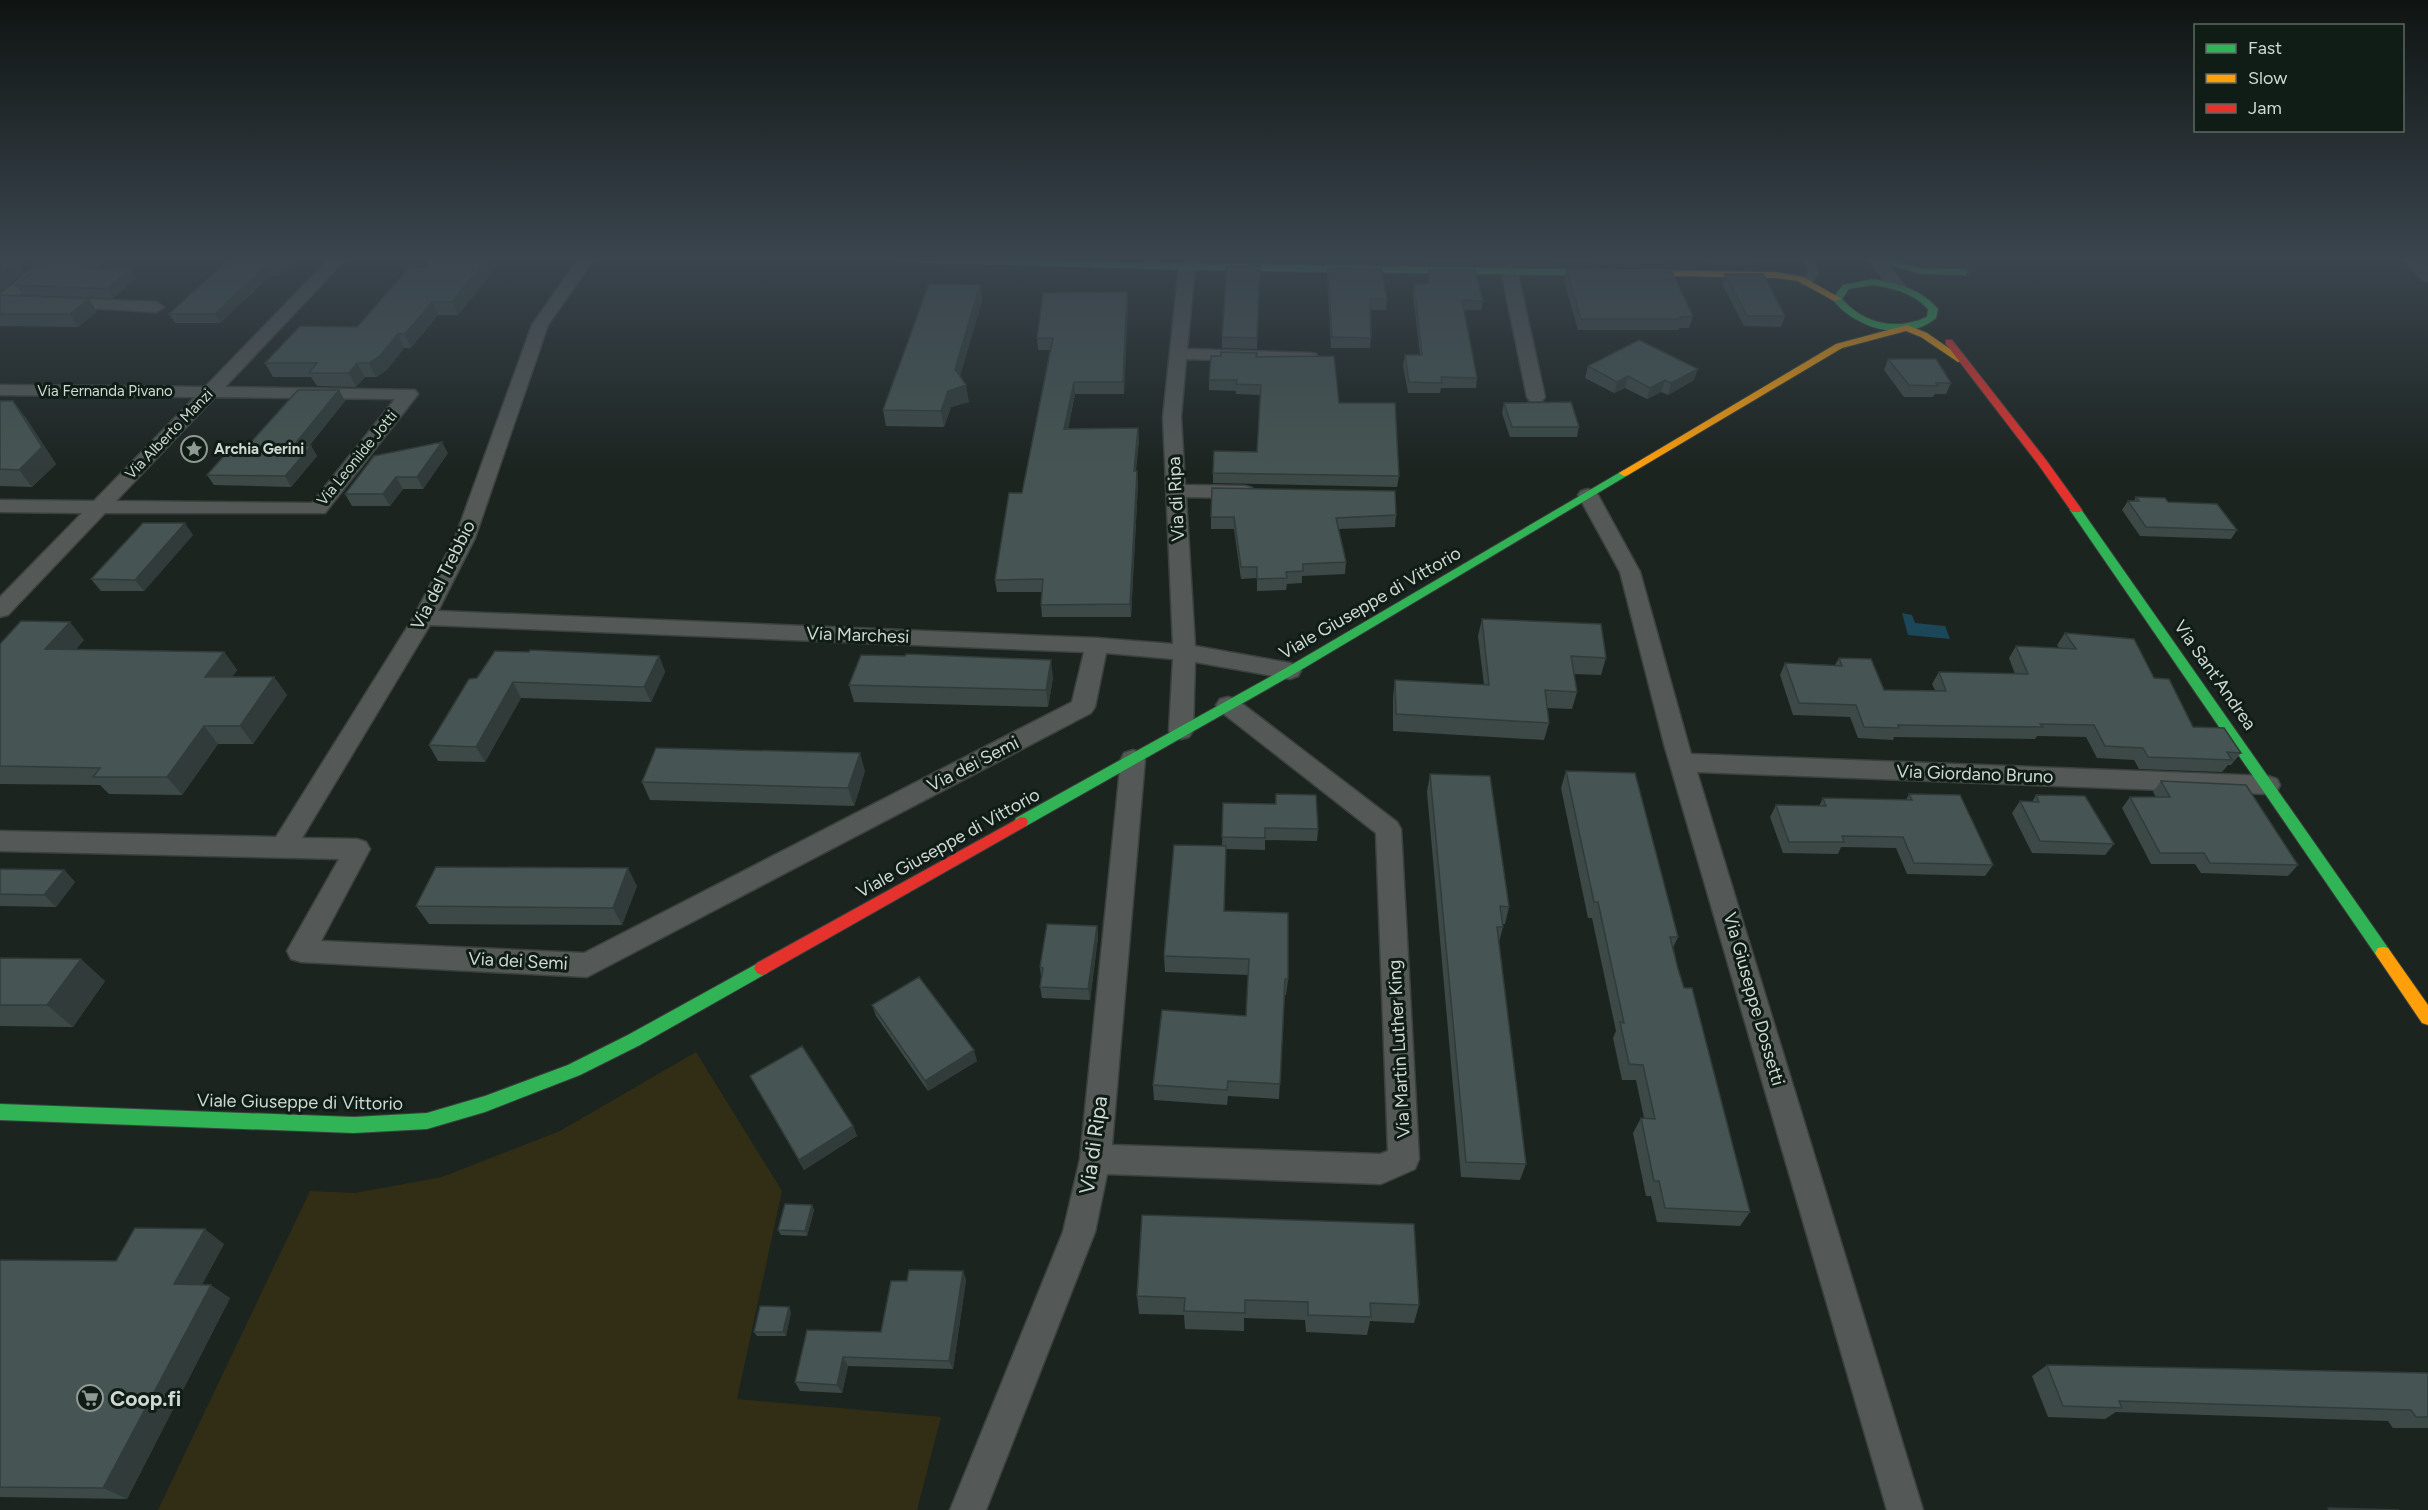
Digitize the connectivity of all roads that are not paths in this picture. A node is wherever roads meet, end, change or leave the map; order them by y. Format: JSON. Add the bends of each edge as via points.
{"nodes":[{"id":1,"x":271,"y":328,"type":"edge"},
{"id":2,"x":539,"y":328,"type":"edge"},
{"id":3,"x":1181,"y":328,"type":"edge"},
{"id":4,"x":1521,"y":328,"type":"edge"},
{"id":5,"x":1847,"y":328,"type":"edge"},
{"id":6,"x":1905,"y":328,"type":"edge"},
{"id":7,"x":1908,"y":328,"type":"edge"},
{"id":8,"x":1942,"y":328,"type":"edge"},
{"id":9,"x":1839,"y":346,"type":"junction"},
{"id":10,"x":1178,"y":354,"type":"junction"},
{"id":11,"x":1310,"y":358,"type":"edge"},
{"id":12,"x":1961,"y":360,"type":"junction"},
{"id":13,"x":0,"y":390,"type":"edge"},
{"id":14,"x":210,"y":392,"type":"junction"},
{"id":15,"x":1536,"y":397,"type":"dead end"},
{"id":16,"x":1176,"y":491,"type":"junction"},
{"id":17,"x":1267,"y":492,"type":"edge"},
{"id":18,"x":1588,"y":495,"type":"junction"},
{"id":19,"x":0,"y":506,"type":"edge"},
{"id":20,"x":99,"y":507,"type":"junction"},
{"id":21,"x":0,"y":610,"type":"edge"},
{"id":22,"x":424,"y":618,"type":"junction"},
{"id":23,"x":1097,"y":645,"type":"junction"},
{"id":24,"x":1184,"y":652,"type":"junction"},
{"id":25,"x":1290,"y":671,"type":"junction"},
{"id":26,"x":1228,"y":705,"type":"junction"},
{"id":27,"x":1181,"y":730,"type":"junction"},
{"id":28,"x":1133,"y":759,"type":"junction"},
{"id":29,"x":1682,"y":764,"type":"junction"},
{"id":30,"x":2268,"y":785,"type":"junction"},
{"id":31,"x":0,"y":841,"type":"edge"},
{"id":32,"x":284,"y":846,"type":"junction"},
{"id":33,"x":2428,"y":1018,"type":"edge"},
{"id":34,"x":0,"y":1112,"type":"edge"},
{"id":35,"x":1095,"y":1160,"type":"junction"},
{"id":36,"x":968,"y":1510,"type":"edge"},
{"id":37,"x":1905,"y":1510,"type":"edge"}],
"edges":[{"from":1,"to":14,"type":"street","name":"Via Alberto Manzi"},
{"from":2,"to":22,"type":"street","name":"Via del Trebbio","via":[[465,538]]},
{"from":3,"to":10,"type":"street","name":"Via di Ripa"},
{"from":4,"to":15,"type":"street"},
{"from":5,"to":9,"type":"main road"},
{"from":6,"to":9,"type":"main road","name":"Viale Giuseppe di Vittorio"},
{"from":7,"to":12,"type":"main road","name":"Via Sant'Andrea"},
{"from":8,"to":12,"type":"main road","name":"Via Sant'Andrea"},
{"from":9,"to":18,"type":"main road","name":"Viale Giuseppe di Vittorio"},
{"from":10,"to":11,"type":"street"},
{"from":10,"to":16,"type":"street","name":"Via di Ripa","via":[[1172,417]]},
{"from":12,"to":30,"type":"main road","name":"Via Sant'Andrea","via":[[2042,462]]},
{"from":13,"to":14,"type":"street","name":"Via Fernanda Pivano"},
{"from":14,"to":20,"type":"street","name":"Via Alberto Manzi"},
{"from":14,"to":20,"type":"street","name":"Via Leonilde Jotti","via":[[409,394],[318,509]]},
{"from":16,"to":17,"type":"street"},
{"from":16,"to":24,"type":"street","name":"Via di Ripa"},
{"from":18,"to":25,"type":"main road","name":"Viale Giuseppe di Vittorio"},
{"from":18,"to":29,"type":"street","name":"Via Giuseppe Dossetti","via":[[1630,572]]},
{"from":19,"to":20,"type":"street"},
{"from":20,"to":21,"type":"street","name":"Via Alberto Manzi"},
{"from":22,"to":23,"type":"street","name":"Via Marchesi"},
{"from":22,"to":32,"type":"street","name":"Via del Trebbio"},
{"from":23,"to":24,"type":"street","name":"Via Marchesi"},
{"from":23,"to":32,"type":"street","name":"Via dei Semi","via":[[1083,706],[587,965],[301,951],[357,849]]},
{"from":24,"to":25,"type":"street","name":"Via Marchesi"},
{"from":24,"to":27,"type":"street","name":"Via di Ripa"},
{"from":25,"to":26,"type":"main road","name":"Viale Giuseppe di Vittorio"},
{"from":26,"to":27,"type":"main road","name":"Viale Giuseppe di Vittorio"},
{"from":26,"to":35,"type":"street","name":"Via Martin Luther King","via":[[1388,829],[1404,1159],[1382,1169]]},
{"from":27,"to":28,"type":"main road","name":"Viale Giuseppe di Vittorio"},
{"from":28,"to":34,"type":"main road","name":"Viale Giuseppe di Vittorio","via":[[634,1040],[574,1070],[485,1104],[427,1121],[354,1125]]},
{"from":28,"to":35,"type":"street","name":"Via di Ripa"},
{"from":29,"to":30,"type":"street","name":"Via Giordano Bruno"},
{"from":29,"to":37,"type":"street","name":"Via Giuseppe Dossetti"},
{"from":30,"to":33,"type":"main road","name":"Via Sant'Andrea"},
{"from":31,"to":32,"type":"street","name":"Via dei Semi"},
{"from":35,"to":36,"type":"street","name":"Via di Ripa","via":[[1079,1232]]}]}
